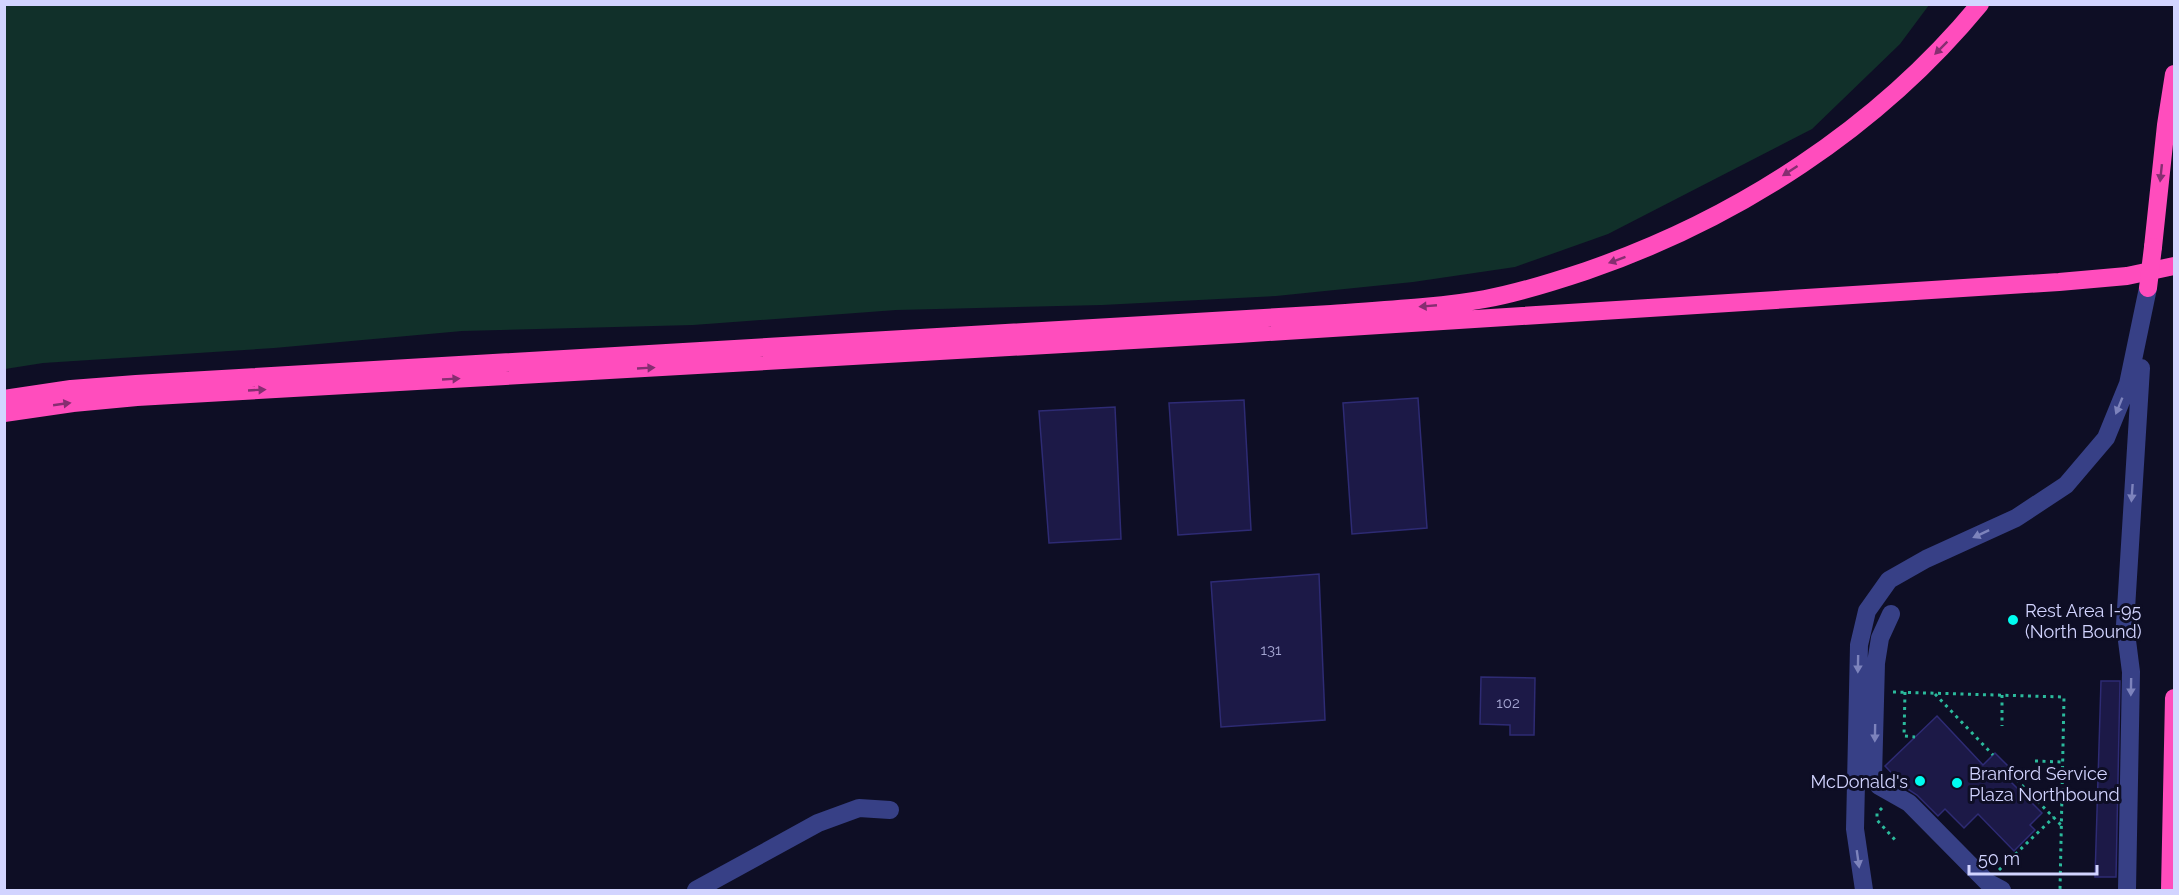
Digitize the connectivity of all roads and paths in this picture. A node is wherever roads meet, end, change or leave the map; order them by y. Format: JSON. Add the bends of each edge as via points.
{"nodes":[{"id":1,"x":1980,"y":4,"type":"edge"},
{"id":2,"x":2175,"y":74,"type":"edge"},
{"id":3,"x":2175,"y":266,"type":"edge"},
{"id":4,"x":2148,"y":288,"type":"junction"},
{"id":5,"x":4,"y":399,"type":"edge"},
{"id":6,"x":4,"y":413,"type":"edge"},
{"id":7,"x":1891,"y":614,"type":"dead end"},
{"id":8,"x":1889,"y":692,"type":"dead end"},
{"id":9,"x":1905,"y":692,"type":"junction"},
{"id":10,"x":1935,"y":694,"type":"junction"},
{"id":11,"x":2002,"y":695,"type":"junction"},
{"id":12,"x":2175,"y":698,"type":"edge"},
{"id":13,"x":2002,"y":726,"type":"dead end"},
{"id":14,"x":1915,"y":737,"type":"dead end"},
{"id":15,"x":1993,"y":755,"type":"dead end"},
{"id":16,"x":2035,"y":761,"type":"dead end"},
{"id":17,"x":2063,"y":762,"type":"junction"},
{"id":18,"x":2007,"y":769,"type":"dead end"},
{"id":19,"x":890,"y":810,"type":"dead end"},
{"id":20,"x":2054,"y":817,"type":"junction"},
{"id":21,"x":2061,"y":825,"type":"junction"},
{"id":22,"x":1994,"y":886,"type":"edge"},
{"id":23,"x":696,"y":891,"type":"edge"},
{"id":24,"x":1864,"y":891,"type":"edge"},
{"id":25,"x":2060,"y":891,"type":"edge"},
{"id":26,"x":2127,"y":891,"type":"edge"},
{"id":27,"x":2170,"y":891,"type":"edge"}],
"edges":[{"from":1,"to":5,"type":"highway","one_way":true,"via":[[1895,91],[1818,152],[1759,191],[1693,227],[1624,257],[1537,287],[1494,297],[1331,314],[136,384]]},
{"from":2,"to":4,"type":"highway","one_way":true,"bridge":true},
{"from":6,"to":3,"type":"highway","one_way":true,"via":[[148,396],[1238,334],[2059,282],[2127,276]]},
{"from":4,"to":24,"type":"street","one_way":true,"via":[[2128,384],[2106,438],[2066,484],[2016,518],[1889,580],[1867,611],[1859,645],[1855,829]]},
{"from":4,"to":26,"type":"street","one_way":true,"via":[[2125,625],[2131,672]]},
{"from":7,"to":22,"type":"street","one_way":true,"via":[[1880,638],[1877,657],[1874,777],[1879,786],[1909,803]]},
{"from":8,"to":9,"type":"path"},
{"from":9,"to":10,"type":"path"},
{"from":9,"to":14,"type":"path","via":[[1904,736]]},
{"from":10,"to":11,"type":"path"},
{"from":10,"to":15,"type":"path"},
{"from":11,"to":13,"type":"path"},
{"from":11,"to":17,"type":"path","via":[[2064,697]]},
{"from":12,"to":27,"type":"highway"},
{"from":16,"to":17,"type":"path"},
{"from":17,"to":21,"type":"path"},
{"from":18,"to":20,"type":"path"},
{"from":19,"to":23,"type":"street","via":[[859,808],[818,823]]},
{"from":20,"to":21,"type":"path"},
{"from":20,"to":22,"type":"path"},
{"from":21,"to":25,"type":"path"}]}
